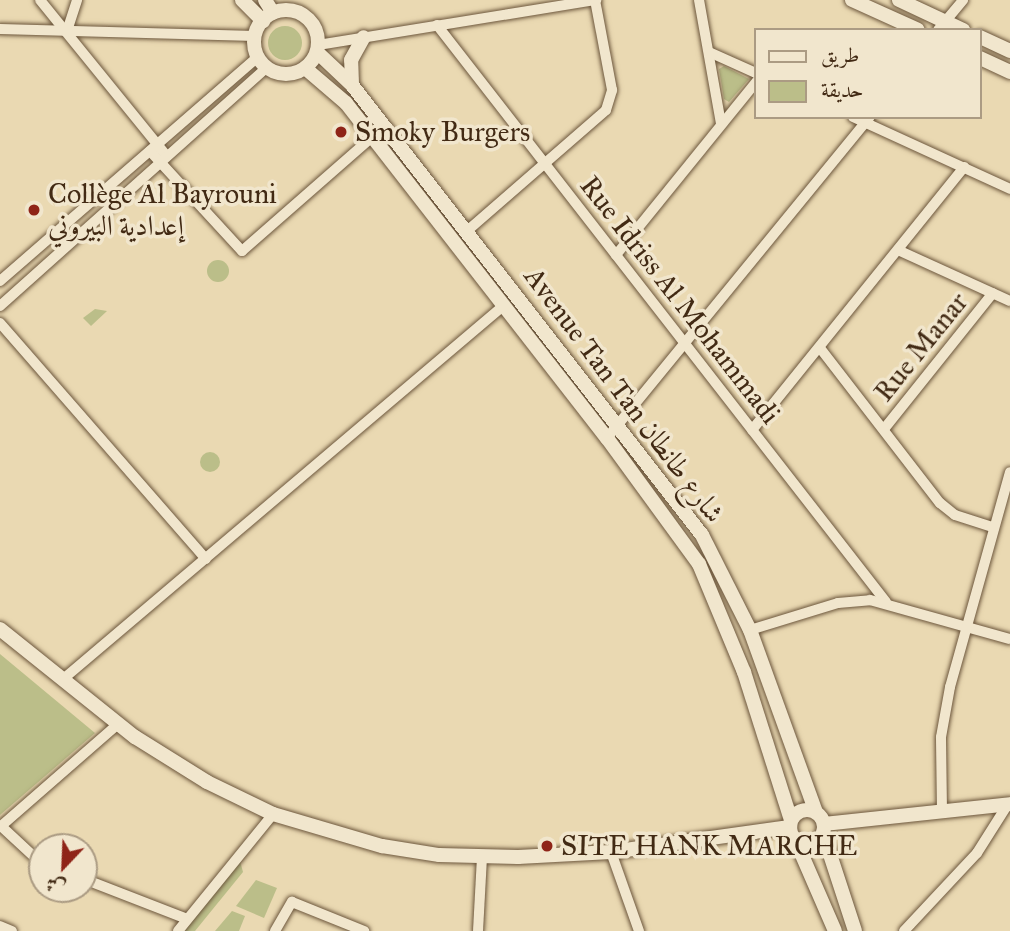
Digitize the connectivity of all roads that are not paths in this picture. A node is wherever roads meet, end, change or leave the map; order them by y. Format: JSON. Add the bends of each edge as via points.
{"nodes":[{"id":1,"x":40,"y":0,"type":"edge"},
{"id":2,"x":77,"y":0,"type":"edge"},
{"id":3,"x":242,"y":0,"type":"edge"},
{"id":4,"x":596,"y":0,"type":"edge"},
{"id":5,"x":699,"y":0,"type":"edge"},
{"id":6,"x":852,"y":0,"type":"edge"},
{"id":7,"x":899,"y":0,"type":"edge"},
{"id":8,"x":963,"y":0,"type":"edge"},
{"id":9,"x":277,"y":8,"type":"edge"},
{"id":10,"x":438,"y":25,"type":"junction"},
{"id":11,"x":942,"y":26,"type":"edge"},
{"id":12,"x":914,"y":28,"type":"edge"},
{"id":13,"x":0,"y":29,"type":"edge"},
{"id":14,"x":67,"y":31,"type":"junction"},
{"id":15,"x":255,"y":36,"type":"junction"},
{"id":16,"x":364,"y":37,"type":"junction"},
{"id":17,"x":982,"y":38,"type":"edge"},
{"id":18,"x":317,"y":48,"type":"junction"},
{"id":19,"x":1010,"y":51,"type":"edge"},
{"id":20,"x":709,"y":52,"type":"junction"},
{"id":21,"x":982,"y":59,"type":"edge"},
{"id":22,"x":262,"y":62,"type":"junction"},
{"id":23,"x":305,"y":68,"type":"junction"},
{"id":24,"x":754,"y":72,"type":"edge"},
{"id":25,"x":1010,"y":72,"type":"edge"},
{"id":26,"x":754,"y":84,"type":"edge"},
{"id":27,"x":352,"y":85,"type":"junction"},
{"id":28,"x":867,"y":120,"type":"edge"},
{"id":29,"x":721,"y":124,"type":"junction"},
{"id":30,"x":372,"y":137,"type":"junction"},
{"id":31,"x":154,"y":147,"type":"junction"},
{"id":32,"x":163,"y":159,"type":"junction"},
{"id":33,"x":543,"y":161,"type":"junction"},
{"id":34,"x":964,"y":167,"type":"junction"},
{"id":35,"x":1010,"y":188,"type":"edge"},
{"id":36,"x":467,"y":231,"type":"junction"},
{"id":37,"x":898,"y":250,"type":"junction"},
{"id":38,"x":616,"y":255,"type":"junction"},
{"id":39,"x":0,"y":281,"type":"edge"},
{"id":40,"x":993,"y":293,"type":"junction"},
{"id":41,"x":1010,"y":301,"type":"edge"},
{"id":42,"x":0,"y":306,"type":"edge"},
{"id":43,"x":502,"y":307,"type":"junction"},
{"id":44,"x":0,"y":323,"type":"edge"},
{"id":45,"x":684,"y":342,"type":"junction"},
{"id":46,"x":820,"y":348,"type":"junction"},
{"id":47,"x":617,"y":424,"type":"junction"},
{"id":48,"x":884,"y":429,"type":"junction"},
{"id":49,"x":752,"y":430,"type":"junction"},
{"id":50,"x":607,"y":438,"type":"junction"},
{"id":51,"x":1010,"y":472,"type":"edge"},
{"id":52,"x":993,"y":527,"type":"junction"},
{"id":53,"x":206,"y":559,"type":"junction"},
{"id":54,"x":886,"y":602,"type":"junction"},
{"id":55,"x":965,"y":627,"type":"junction"},
{"id":56,"x":0,"y":629,"type":"edge"},
{"id":57,"x":750,"y":630,"type":"junction"},
{"id":58,"x":1010,"y":639,"type":"edge"},
{"id":59,"x":62,"y":680,"type":"junction"},
{"id":60,"x":118,"y":724,"type":"junction"},
{"id":61,"x":1009,"y":804,"type":"edge"},
{"id":62,"x":942,"y":811,"type":"junction"},
{"id":63,"x":273,"y":814,"type":"junction"},
{"id":64,"x":821,"y":823,"type":"junction"},
{"id":65,"x":1,"y":827,"type":"edge"},
{"id":66,"x":792,"y":828,"type":"junction"},
{"id":67,"x":28,"y":851,"type":"edge"},
{"id":68,"x":611,"y":852,"type":"junction"},
{"id":69,"x":482,"y":857,"type":"junction"},
{"id":70,"x":98,"y":884,"type":"edge"},
{"id":71,"x":187,"y":919,"type":"junction"},
{"id":72,"x":0,"y":926,"type":"edge"},
{"id":73,"x":12,"y":931,"type":"edge"},
{"id":74,"x":177,"y":931,"type":"edge"},
{"id":75,"x":275,"y":931,"type":"edge"},
{"id":76,"x":364,"y":931,"type":"edge"},
{"id":77,"x":478,"y":931,"type":"edge"},
{"id":78,"x":639,"y":931,"type":"edge"},
{"id":79,"x":835,"y":931,"type":"edge"},
{"id":80,"x":855,"y":931,"type":"edge"},
{"id":81,"x":904,"y":931,"type":"edge"}],
"edges":[{"from":1,"to":14,"type":"street"},
{"from":2,"to":14,"type":"street"},
{"from":3,"to":9,"type":"main road"},
{"from":4,"to":10,"type":"street"},
{"from":4,"to":33,"type":"street","via":[[611,101]]},
{"from":5,"to":20,"type":"street"},
{"from":6,"to":12,"type":"main road"},
{"from":7,"to":11,"type":"main road"},
{"from":8,"to":11,"type":"street"},
{"from":9,"to":15,"type":"main road"},
{"from":9,"to":18,"type":"main road","via":[[310,21]]},
{"from":10,"to":16,"type":"street"},
{"from":10,"to":33,"type":"street","name":"Rue Idriss Al Mohammadi"},
{"from":13,"to":14,"type":"street"},
{"from":14,"to":15,"type":"street"},
{"from":14,"to":31,"type":"street"},
{"from":15,"to":22,"type":"main road"},
{"from":16,"to":18,"type":"street"},
{"from":16,"to":27,"type":"main road","via":[[351,60]]},
{"from":17,"to":19,"type":"main road"},
{"from":18,"to":23,"type":"main road"},
{"from":18,"to":27,"type":"main road","name":"Avenue Tan Tan شارع طانطان"},
{"from":20,"to":24,"type":"street"},
{"from":20,"to":29,"type":"street"},
{"from":21,"to":25,"type":"main road"},
{"from":22,"to":23,"type":"main road","via":[[286,74]]},
{"from":22,"to":31,"type":"street"},
{"from":22,"to":32,"type":"street"},
{"from":23,"to":30,"type":"main road","name":"Avenue Tan Tan شارع طانطان","via":[[334,89]]},
{"from":26,"to":29,"type":"street"},
{"from":27,"to":36,"type":"main road","name":"Avenue Tan Tan شارع طانطان"},
{"from":28,"to":34,"type":"street"},
{"from":28,"to":45,"type":"street"},
{"from":29,"to":38,"type":"street"},
{"from":30,"to":32,"type":"street","via":[[242,251]]},
{"from":30,"to":43,"type":"main road","name":"Avenue Tan Tan شارع طانطان"},
{"from":31,"to":32,"type":"street"},
{"from":31,"to":39,"type":"street"},
{"from":32,"to":42,"type":"street"},
{"from":33,"to":36,"type":"street"},
{"from":33,"to":38,"type":"street","name":"Rue Idriss Al Mohammadi"},
{"from":34,"to":35,"type":"street"},
{"from":34,"to":37,"type":"street"},
{"from":36,"to":47,"type":"main road","name":"Avenue Tan Tan شارع طانطان"},
{"from":37,"to":40,"type":"street"},
{"from":37,"to":46,"type":"street"},
{"from":38,"to":45,"type":"street","name":"Rue Idriss Al Mohammadi"},
{"from":40,"to":41,"type":"street"},
{"from":40,"to":48,"type":"street","name":"Rue Manar"},
{"from":43,"to":50,"type":"main road","name":"Avenue Tan Tan شارع طانطان"},
{"from":43,"to":53,"type":"street"},
{"from":44,"to":53,"type":"street"},
{"from":45,"to":47,"type":"street"},
{"from":45,"to":49,"type":"street","name":"Rue Idriss Al Mohammadi"},
{"from":46,"to":48,"type":"street"},
{"from":46,"to":49,"type":"street"},
{"from":47,"to":50,"type":"street"},
{"from":47,"to":57,"type":"main road","name":"Avenue Tan Tan شارع طانطان","via":[[702,535]]},
{"from":48,"to":52,"type":"street","via":[[946,509]]},
{"from":49,"to":54,"type":"street","name":"Rue Idriss Al Mohammadi"},
{"from":50,"to":66,"type":"main road","name":"Avenue Tan Tan شارع طانطان","via":[[699,564],[744,672]]},
{"from":51,"to":52,"type":"street"},
{"from":52,"to":55,"type":"street"},
{"from":53,"to":59,"type":"street"},
{"from":54,"to":55,"type":"street"},
{"from":54,"to":57,"type":"street","via":[[838,603]]},
{"from":55,"to":58,"type":"street"},
{"from":55,"to":62,"type":"street","via":[[941,737]]},
{"from":56,"to":59,"type":"main road"},
{"from":57,"to":64,"type":"main road","name":"Avenue Tan Tan شارع طانطان"},
{"from":59,"to":60,"type":"main road"},
{"from":60,"to":63,"type":"main road","via":[[177,765]]},
{"from":60,"to":65,"type":"street"},
{"from":61,"to":62,"type":"main road"},
{"from":61,"to":81,"type":"street","via":[[977,853]]},
{"from":62,"to":64,"type":"main road"},
{"from":63,"to":69,"type":"main road","via":[[382,846]]},
{"from":63,"to":71,"type":"street"},
{"from":64,"to":66,"type":"main road","via":[[799,811]]},
{"from":64,"to":66,"type":"main road","via":[[810,843]]},
{"from":64,"to":80,"type":"main road","name":"Avenue Tan Tan شارع طانطان"},
{"from":65,"to":67,"type":"street"},
{"from":66,"to":68,"type":"main road"},
{"from":66,"to":79,"type":"main road","name":"Avenue Tan Tan شارع طانطان"},
{"from":68,"to":69,"type":"main road"},
{"from":68,"to":78,"type":"street"},
{"from":69,"to":77,"type":"street"},
{"from":70,"to":71,"type":"street"},
{"from":71,"to":74,"type":"street"},
{"from":72,"to":73,"type":"street"},
{"from":75,"to":76,"type":"street","via":[[291,902]]}]}
